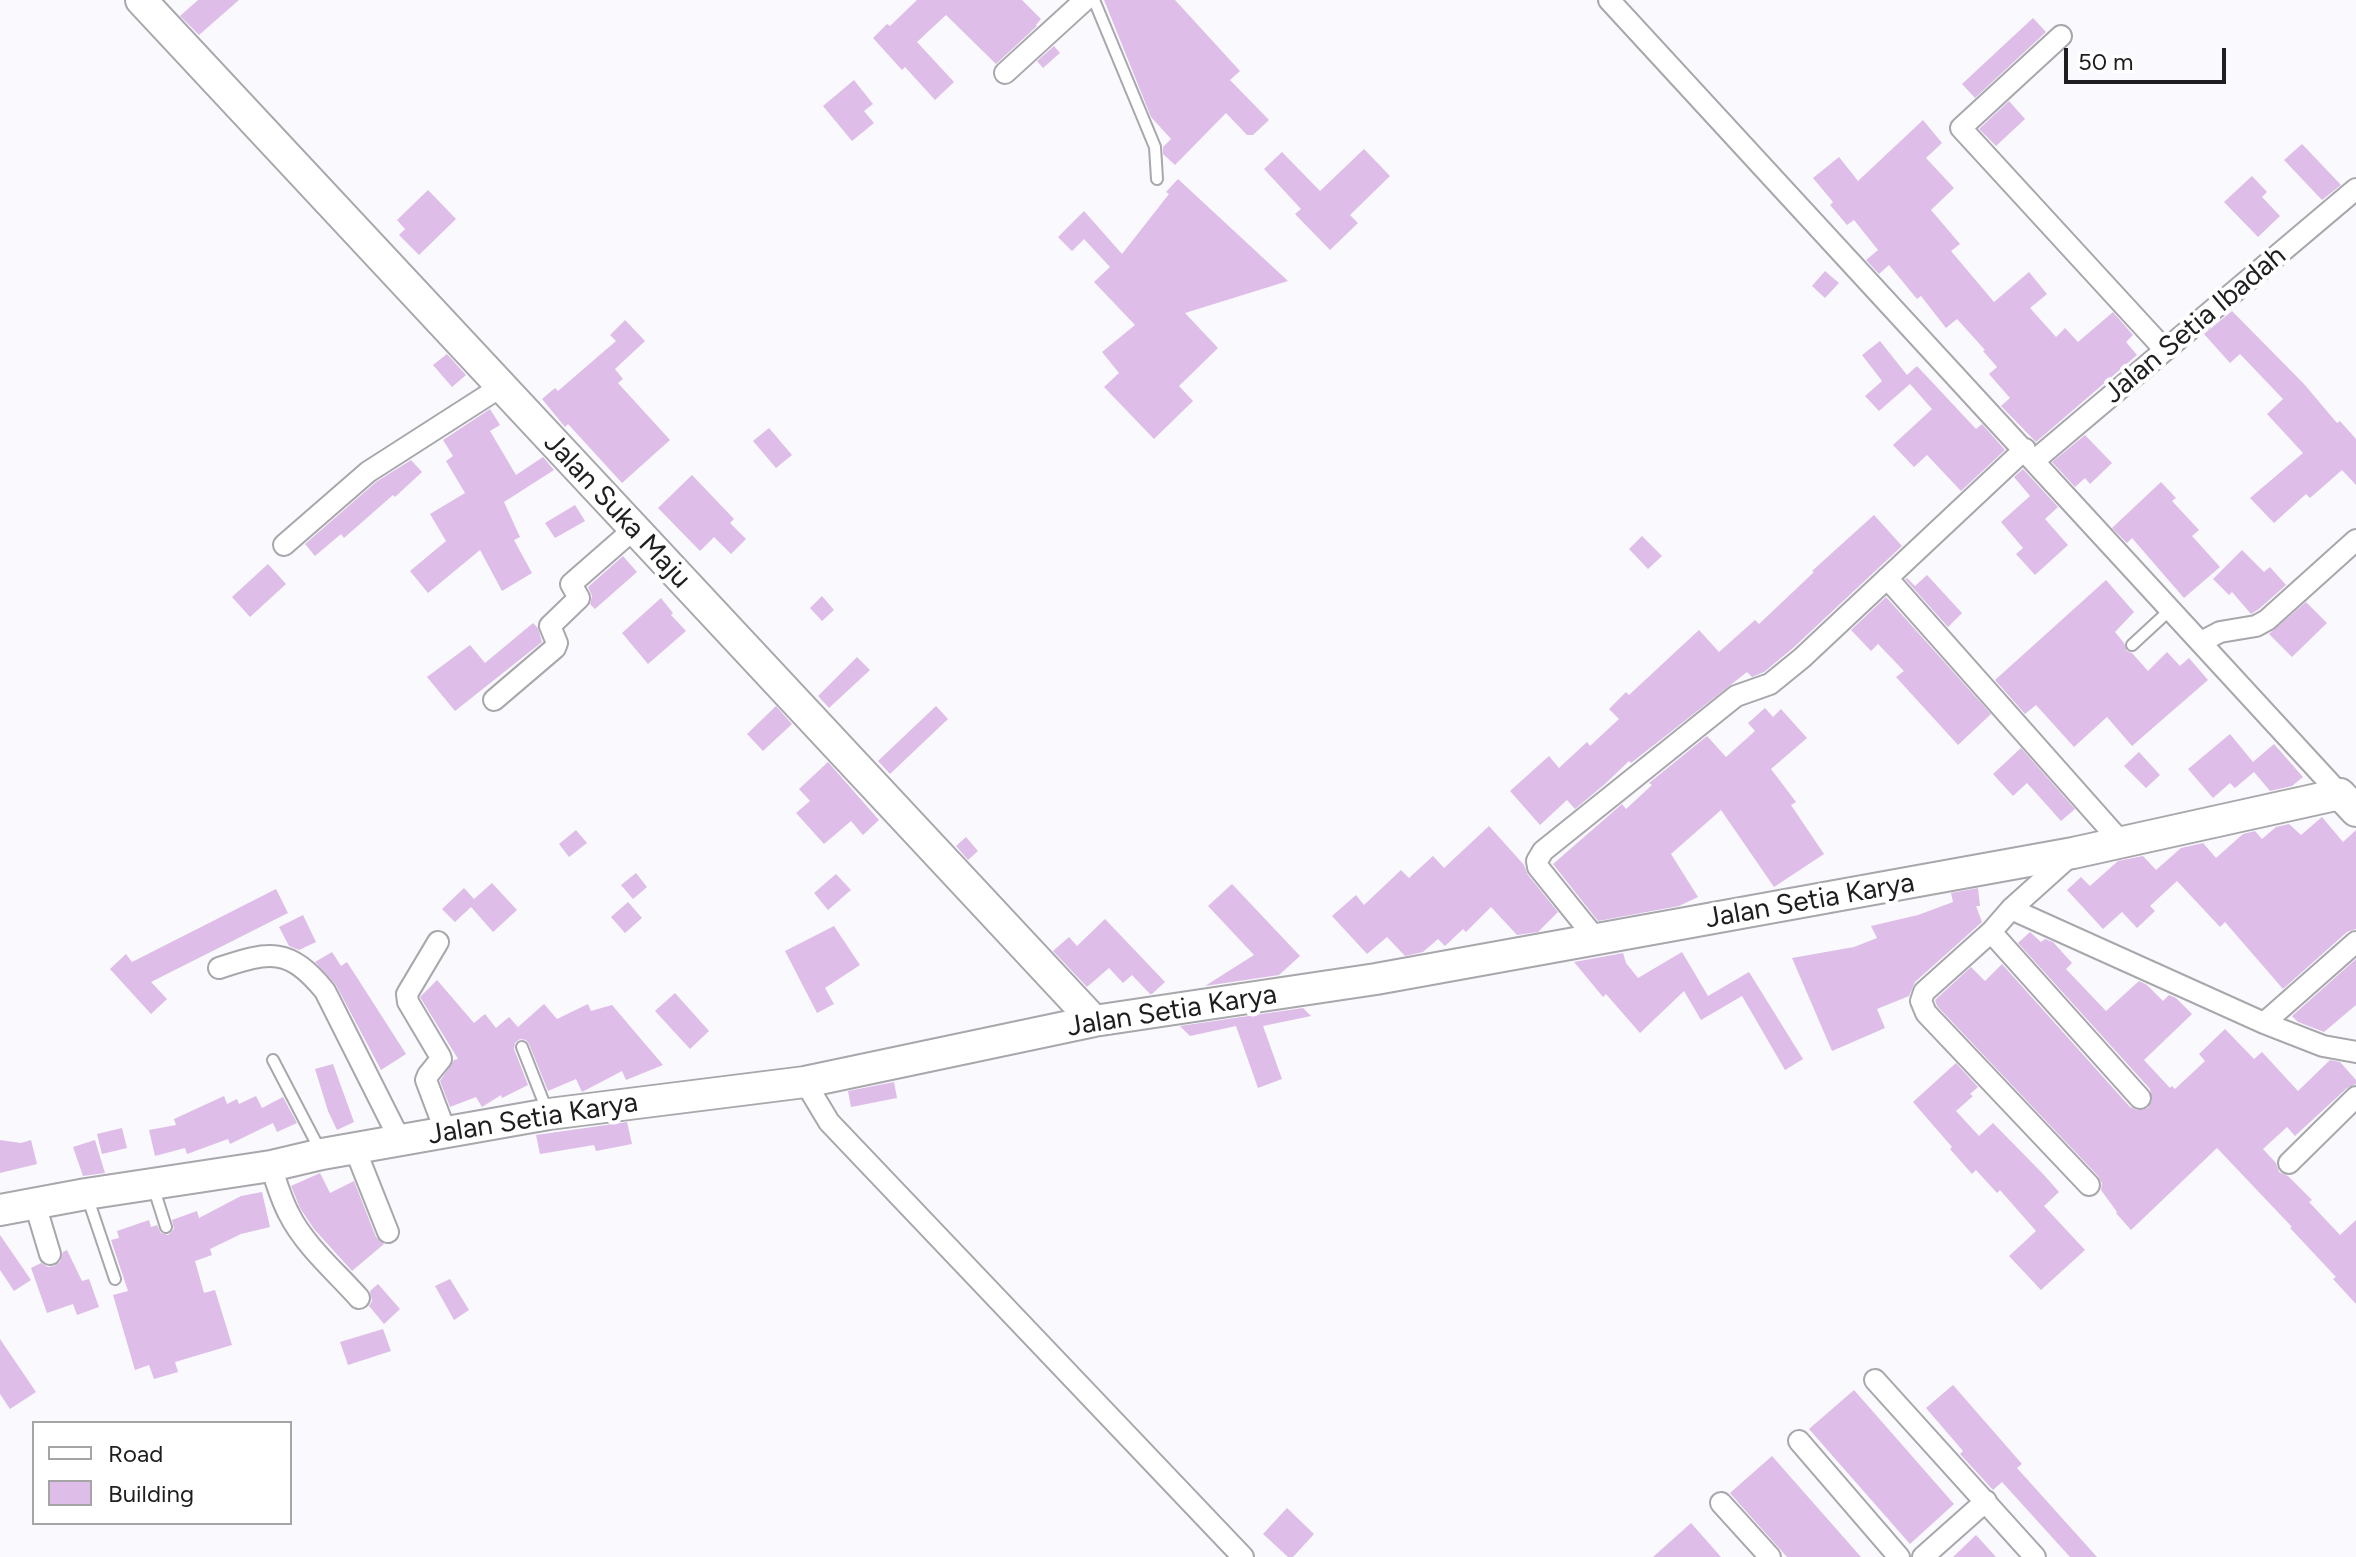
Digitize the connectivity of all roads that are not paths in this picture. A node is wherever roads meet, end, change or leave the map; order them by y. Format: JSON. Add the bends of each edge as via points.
{"nodes":[{"id":1,"x":1085,"y":0,"type":"edge"},
{"id":2,"x":1094,"y":0,"type":"edge"},
{"id":3,"x":1609,"y":0,"type":"edge"},
{"id":4,"x":154,"y":4,"type":"edge"},
{"id":5,"x":2061,"y":36,"type":"dead end"},
{"id":6,"x":1005,"y":73,"type":"dead end"},
{"id":7,"x":1157,"y":179,"type":"dead end"},
{"id":8,"x":2356,"y":189,"type":"edge"},
{"id":9,"x":2165,"y":350,"type":"junction"},
{"id":10,"x":502,"y":386,"type":"junction"},
{"id":11,"x":2030,"y":455,"type":"junction"},
{"id":12,"x":634,"y":529,"type":"junction"},
{"id":13,"x":2356,"y":540,"type":"edge"},
{"id":14,"x":284,"y":545,"type":"dead end"},
{"id":15,"x":1887,"y":578,"type":"junction"},
{"id":16,"x":2171,"y":609,"type":"junction"},
{"id":17,"x":2201,"y":642,"type":"junction"},
{"id":18,"x":2132,"y":645,"type":"dead end"},
{"id":19,"x":494,"y":700,"type":"dead end"},
{"id":20,"x":2348,"y":802,"type":"edge"},
{"id":21,"x":2122,"y":843,"type":"junction"},
{"id":22,"x":2073,"y":853,"type":"junction"},
{"id":23,"x":2011,"y":909,"type":"junction"},
{"id":24,"x":1991,"y":932,"type":"junction"},
{"id":25,"x":1596,"y":939,"type":"junction"},
{"id":26,"x":438,"y":942,"type":"dead end"},
{"id":27,"x":2356,"y":942,"type":"edge"},
{"id":28,"x":219,"y":968,"type":"dead end"},
{"id":29,"x":1094,"y":1021,"type":"junction"},
{"id":30,"x":2264,"y":1023,"type":"junction"},
{"id":31,"x":522,"y":1047,"type":"dead end"},
{"id":32,"x":2356,"y":1052,"type":"edge"},
{"id":33,"x":273,"y":1060,"type":"dead end"},
{"id":34,"x":2356,"y":1097,"type":"edge"},
{"id":35,"x":2140,"y":1098,"type":"dead end"},
{"id":36,"x":817,"y":1104,"type":"junction"},
{"id":37,"x":549,"y":1114,"type":"junction"},
{"id":38,"x":446,"y":1133,"type":"junction"},
{"id":39,"x":400,"y":1140,"type":"junction"},
{"id":40,"x":355,"y":1149,"type":"junction"},
{"id":41,"x":322,"y":1154,"type":"junction"},
{"id":42,"x":2289,"y":1163,"type":"dead end"},
{"id":43,"x":271,"y":1166,"type":"junction"},
{"id":44,"x":152,"y":1184,"type":"junction"},
{"id":45,"x":2089,"y":1185,"type":"dead end"},
{"id":46,"x":86,"y":1194,"type":"junction"},
{"id":47,"x":35,"y":1204,"type":"junction"},
{"id":48,"x":0,"y":1210,"type":"edge"},
{"id":49,"x":166,"y":1227,"type":"dead end"},
{"id":50,"x":388,"y":1232,"type":"dead end"},
{"id":51,"x":50,"y":1254,"type":"dead end"},
{"id":52,"x":115,"y":1279,"type":"dead end"},
{"id":53,"x":359,"y":1298,"type":"dead end"},
{"id":54,"x":1875,"y":1380,"type":"dead end"},
{"id":55,"x":1799,"y":1441,"type":"dead end"},
{"id":56,"x":1986,"y":1501,"type":"junction"},
{"id":57,"x":1721,"y":1503,"type":"dead end"},
{"id":58,"x":1243,"y":1557,"type":"edge"},
{"id":59,"x":1770,"y":1557,"type":"edge"},
{"id":60,"x":1899,"y":1557,"type":"edge"},
{"id":61,"x":1923,"y":1557,"type":"edge"},
{"id":62,"x":2035,"y":1557,"type":"edge"}],
"edges":[{"from":1,"to":6,"type":"street"},
{"from":2,"to":7,"type":"lane","via":[[1155,147]]},
{"from":3,"to":11,"type":"street"},
{"from":4,"to":10,"type":"main road","name":"Jalan Suka Maju"},
{"from":5,"to":9,"type":"street","via":[[1961,128]]},
{"from":8,"to":9,"type":"street","name":"Jalan Setia Ibadah"},
{"from":9,"to":11,"type":"street","name":"Jalan Setia Ibadah"},
{"from":10,"to":12,"type":"main road","name":"Jalan Suka Maju"},
{"from":10,"to":14,"type":"street","via":[[368,472]]},
{"from":11,"to":15,"type":"street","name":"Jalan Setia Ibadah"},
{"from":11,"to":16,"type":"street"},
{"from":12,"to":19,"type":"street","via":[[571,584],[579,598],[550,626],[555,648]]},
{"from":12,"to":29,"type":"main road","name":"Jalan Suka Maju"},
{"from":13,"to":17,"type":"street","via":[[2267,620]]},
{"from":15,"to":21,"type":"street"},
{"from":15,"to":25,"type":"street","name":"Jalan Setia Ibadah","via":[[1770,684],[1736,696],[1543,851],[1538,867]]},
{"from":16,"to":17,"type":"street"},
{"from":16,"to":18,"type":"lane"},
{"from":17,"to":20,"type":"street"},
{"from":20,"to":21,"type":"main road","name":"Jalan Setia Karya"},
{"from":21,"to":22,"type":"main road","name":"Jalan Setia Karya"},
{"from":22,"to":23,"type":"street"},
{"from":22,"to":25,"type":"main road","name":"Jalan Setia Karya"},
{"from":23,"to":24,"type":"street"},
{"from":23,"to":30,"type":"street"},
{"from":24,"to":35,"type":"street"},
{"from":24,"to":45,"type":"street","via":[[1924,992],[1921,1001],[1926,1013]]},
{"from":25,"to":29,"type":"main road","name":"Jalan Setia Karya","via":[[1376,979]]},
{"from":26,"to":38,"type":"street","via":[[407,994],[440,1056],[426,1080]]},
{"from":27,"to":30,"type":"street"},
{"from":28,"to":39,"type":"street","via":[[276,955],[314,977]]},
{"from":29,"to":36,"type":"main road","name":"Jalan Setia Karya"},
{"from":30,"to":32,"type":"street","via":[[2323,1046]]},
{"from":31,"to":37,"type":"lane"},
{"from":33,"to":41,"type":"lane"},
{"from":34,"to":42,"type":"street"},
{"from":36,"to":37,"type":"main road","name":"Jalan Setia Karya"},
{"from":36,"to":58,"type":"street"},
{"from":37,"to":38,"type":"main road","name":"Jalan Setia Karya"},
{"from":38,"to":39,"type":"main road","name":"Jalan Setia Karya"},
{"from":39,"to":40,"type":"main road","name":"Jalan Setia Karya"},
{"from":40,"to":41,"type":"main road","name":"Jalan Setia Karya"},
{"from":40,"to":50,"type":"street"},
{"from":41,"to":43,"type":"main road","name":"Jalan Setia Karya"},
{"from":43,"to":44,"type":"main road","name":"Jalan Setia Karya"},
{"from":43,"to":53,"type":"street","via":[[292,1219]]},
{"from":44,"to":46,"type":"main road","name":"Jalan Setia Karya"},
{"from":44,"to":49,"type":"lane"},
{"from":46,"to":47,"type":"main road","name":"Jalan Setia Karya"},
{"from":46,"to":52,"type":"lane"},
{"from":47,"to":48,"type":"main road","name":"Jalan Setia Karya"},
{"from":47,"to":51,"type":"street"},
{"from":54,"to":56,"type":"street"},
{"from":55,"to":60,"type":"street"},
{"from":56,"to":61,"type":"street"},
{"from":56,"to":62,"type":"street"},
{"from":57,"to":59,"type":"street"}]}
